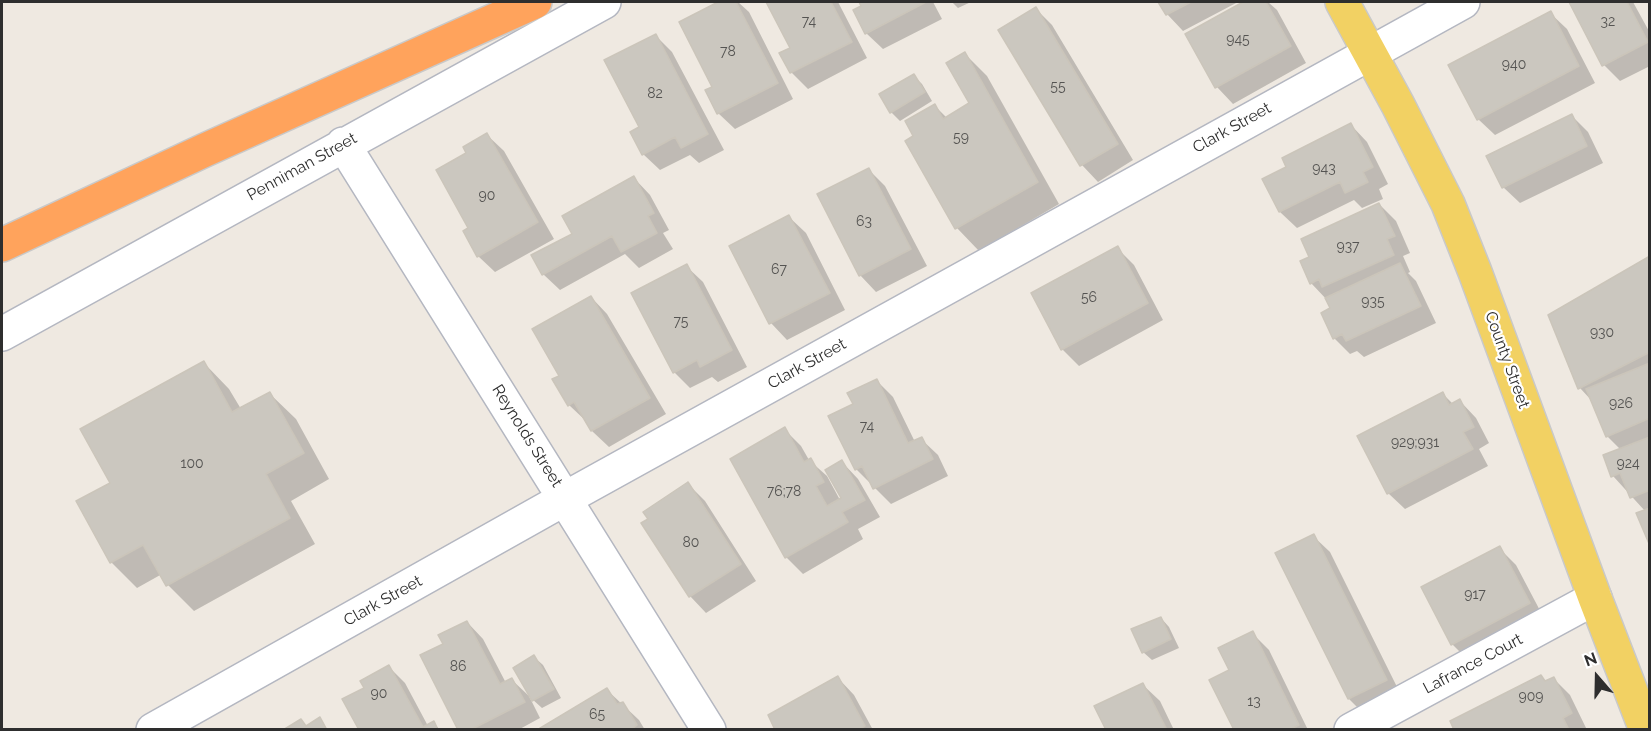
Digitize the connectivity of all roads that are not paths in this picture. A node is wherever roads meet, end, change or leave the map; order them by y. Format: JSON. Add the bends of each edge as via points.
{"nodes":[{"id":1,"x":536,"y":2,"type":"edge"},
{"id":2,"x":604,"y":2,"type":"edge"},
{"id":3,"x":1342,"y":2,"type":"edge"},
{"id":4,"x":1463,"y":2,"type":"edge"},
{"id":5,"x":1370,"y":52,"type":"junction"},
{"id":6,"x":344,"y":144,"type":"junction"},
{"id":7,"x":2,"y":245,"type":"edge"},
{"id":8,"x":2,"y":334,"type":"edge"},
{"id":9,"x":566,"y":498,"type":"junction"},
{"id":10,"x":1595,"y":598,"type":"junction"},
{"id":11,"x":153,"y":729,"type":"edge"},
{"id":12,"x":709,"y":729,"type":"edge"},
{"id":13,"x":1350,"y":729,"type":"edge"},
{"id":14,"x":1646,"y":729,"type":"edge"}],
"edges":[{"from":1,"to":7,"type":"highway"},
{"from":2,"to":6,"type":"street","name":"Penniman Street"},
{"from":3,"to":5,"type":"main road","name":"County Street"},
{"from":4,"to":5,"type":"street","name":"Clark Street"},
{"from":5,"to":9,"type":"street","name":"Clark Street"},
{"from":5,"to":10,"type":"main road","name":"County Street","via":[[1448,204]]},
{"from":6,"to":8,"type":"street","name":"Penniman Street"},
{"from":6,"to":9,"type":"street","name":"Reynolds Street"},
{"from":9,"to":11,"type":"street","name":"Clark Street"},
{"from":9,"to":12,"type":"street","name":"Reynolds Street"},
{"from":10,"to":13,"type":"street","name":"Lafrance Court"},
{"from":10,"to":14,"type":"main road","name":"County Street"}]}
